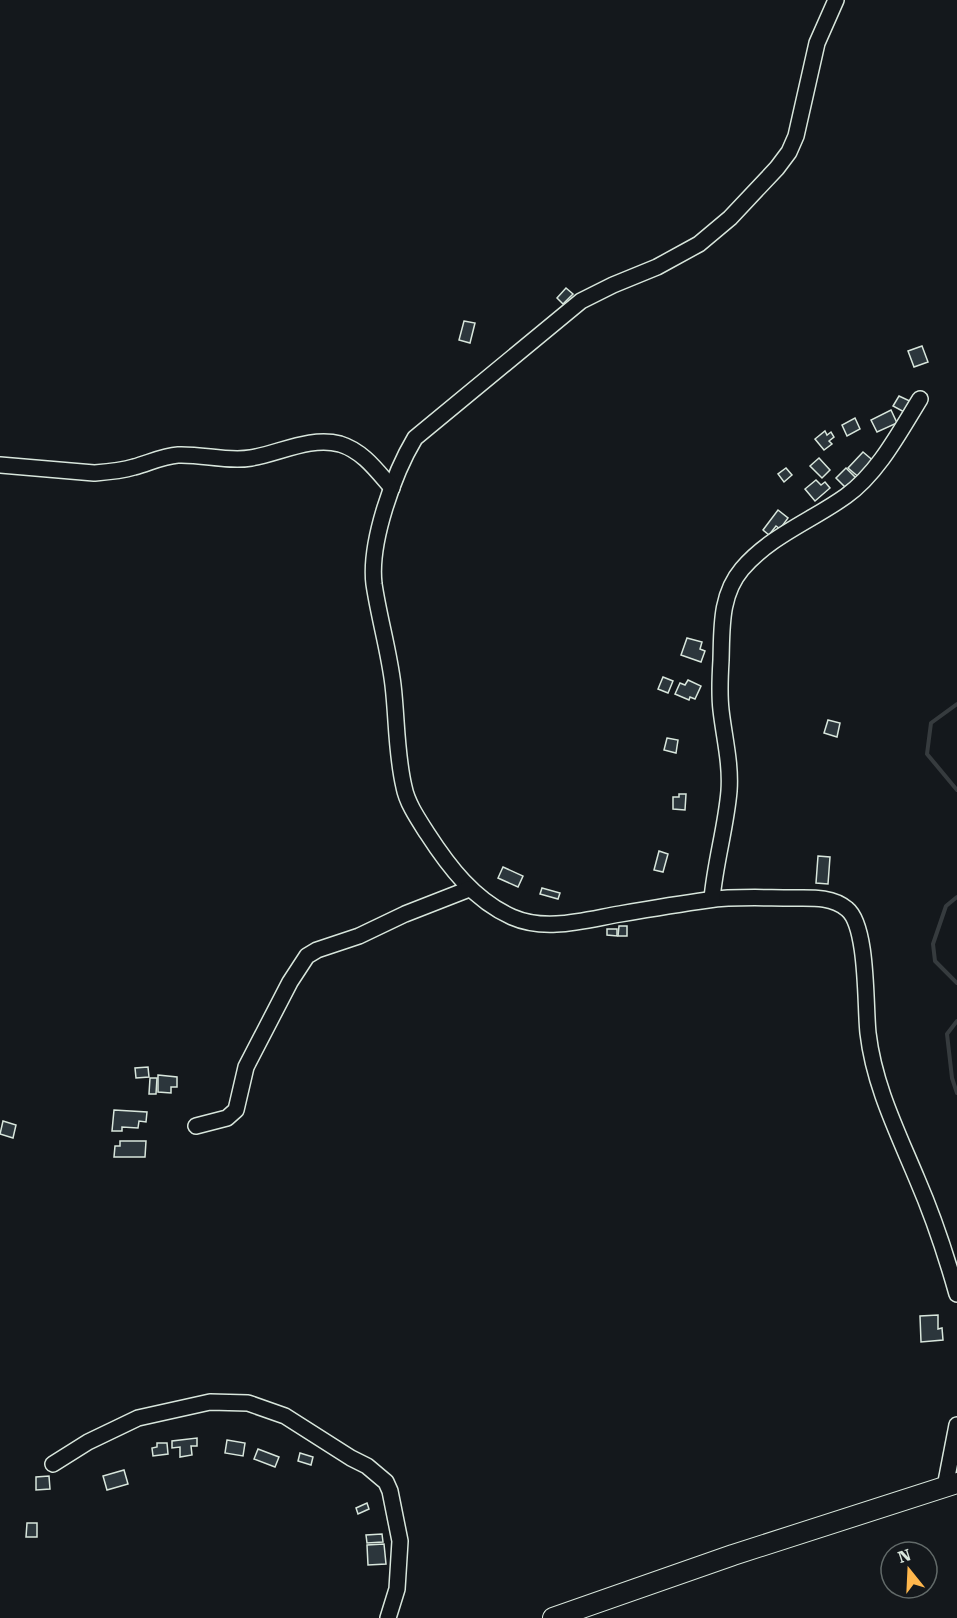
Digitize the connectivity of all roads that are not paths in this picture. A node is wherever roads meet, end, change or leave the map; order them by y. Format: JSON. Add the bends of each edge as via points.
{"nodes":[{"id":1,"x":836,"y":0,"type":"edge"},
{"id":2,"x":920,"y":399,"type":"dead end"},
{"id":3,"x":0,"y":465,"type":"edge"},
{"id":4,"x":392,"y":488,"type":"junction"},
{"id":5,"x":469,"y":889,"type":"junction"},
{"id":6,"x":712,"y":899,"type":"junction"},
{"id":7,"x":196,"y":1126,"type":"dead end"},
{"id":8,"x":957,"y":1294,"type":"edge"},
{"id":9,"x":957,"y":1425,"type":"edge"},
{"id":10,"x":53,"y":1464,"type":"dead end"},
{"id":11,"x":951,"y":1485,"type":"edge"},
{"id":12,"x":388,"y":1618,"type":"edge"},
{"id":13,"x":553,"y":1618,"type":"edge"}],
"edges":[{"from":1,"to":4,"type":"street","via":[[817,43],[796,136],[777,168],[730,218],[699,244],[581,301],[415,438]]},
{"from":2,"to":6,"type":"street","via":[[867,477],[847,496],[785,532],[758,553],[732,583],[722,623],[719,690],[729,793]]},
{"from":3,"to":4,"type":"street","via":[[109,472],[177,455],[249,458],[322,443],[339,444],[358,453]]},
{"from":4,"to":5,"type":"street","via":[[374,555],[374,581],[393,684],[399,762],[405,792],[417,817]]},
{"from":5,"to":6,"type":"street","via":[[513,918],[540,924],[572,924]]},
{"from":5,"to":7,"type":"street","via":[[308,956],[290,981],[246,1067],[236,1110],[227,1118]]},
{"from":6,"to":8,"type":"street","via":[[823,898],[849,910],[857,923],[862,946],[873,1065],[937,1228]]},
{"from":9,"to":11,"type":"street"},
{"from":10,"to":12,"type":"street","via":[[138,1418],[210,1402],[248,1403],[285,1416],[386,1482],[399,1541],[397,1589]]},
{"from":11,"to":13,"type":"main road"}]}
